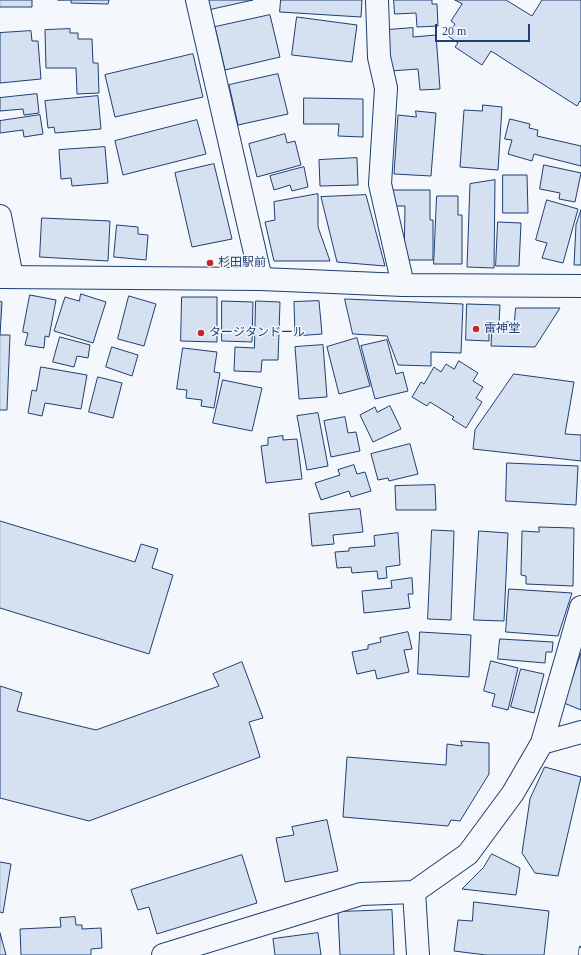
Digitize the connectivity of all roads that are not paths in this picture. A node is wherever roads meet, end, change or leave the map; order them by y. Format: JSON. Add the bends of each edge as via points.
{"nodes":[{"id":1,"x":197,"y":0,"type":"edge"},
{"id":2,"x":377,"y":0,"type":"edge"},
{"id":3,"x":0,"y":216,"type":"edge"},
{"id":4,"x":6,"y":277,"type":"edge"},
{"id":5,"x":261,"y":279,"type":"junction"},
{"id":6,"x":403,"y":285,"type":"junction"},
{"id":7,"x":581,"y":286,"type":"edge"},
{"id":8,"x":581,"y":607,"type":"edge"},
{"id":9,"x":581,"y":732,"type":"edge"},
{"id":10,"x":542,"y":743,"type":"junction"},
{"id":11,"x":414,"y":892,"type":"junction"},
{"id":12,"x":163,"y":955,"type":"edge"},
{"id":13,"x":418,"y":955,"type":"edge"}],
"edges":[{"from":1,"to":5,"type":"street"},
{"from":2,"to":6,"type":"street","via":[[379,58],[386,88],[380,184]]},
{"from":3,"to":4,"type":"street"},
{"from":4,"to":5,"type":"street"},
{"from":5,"to":6,"type":"street"},
{"from":6,"to":7,"type":"street"},
{"from":8,"to":10,"type":"street"},
{"from":9,"to":10,"type":"street"},
{"from":10,"to":11,"type":"street","via":[[513,793],[468,854]]},
{"from":11,"to":12,"type":"street","via":[[361,894]]},
{"from":11,"to":13,"type":"street"}]}
